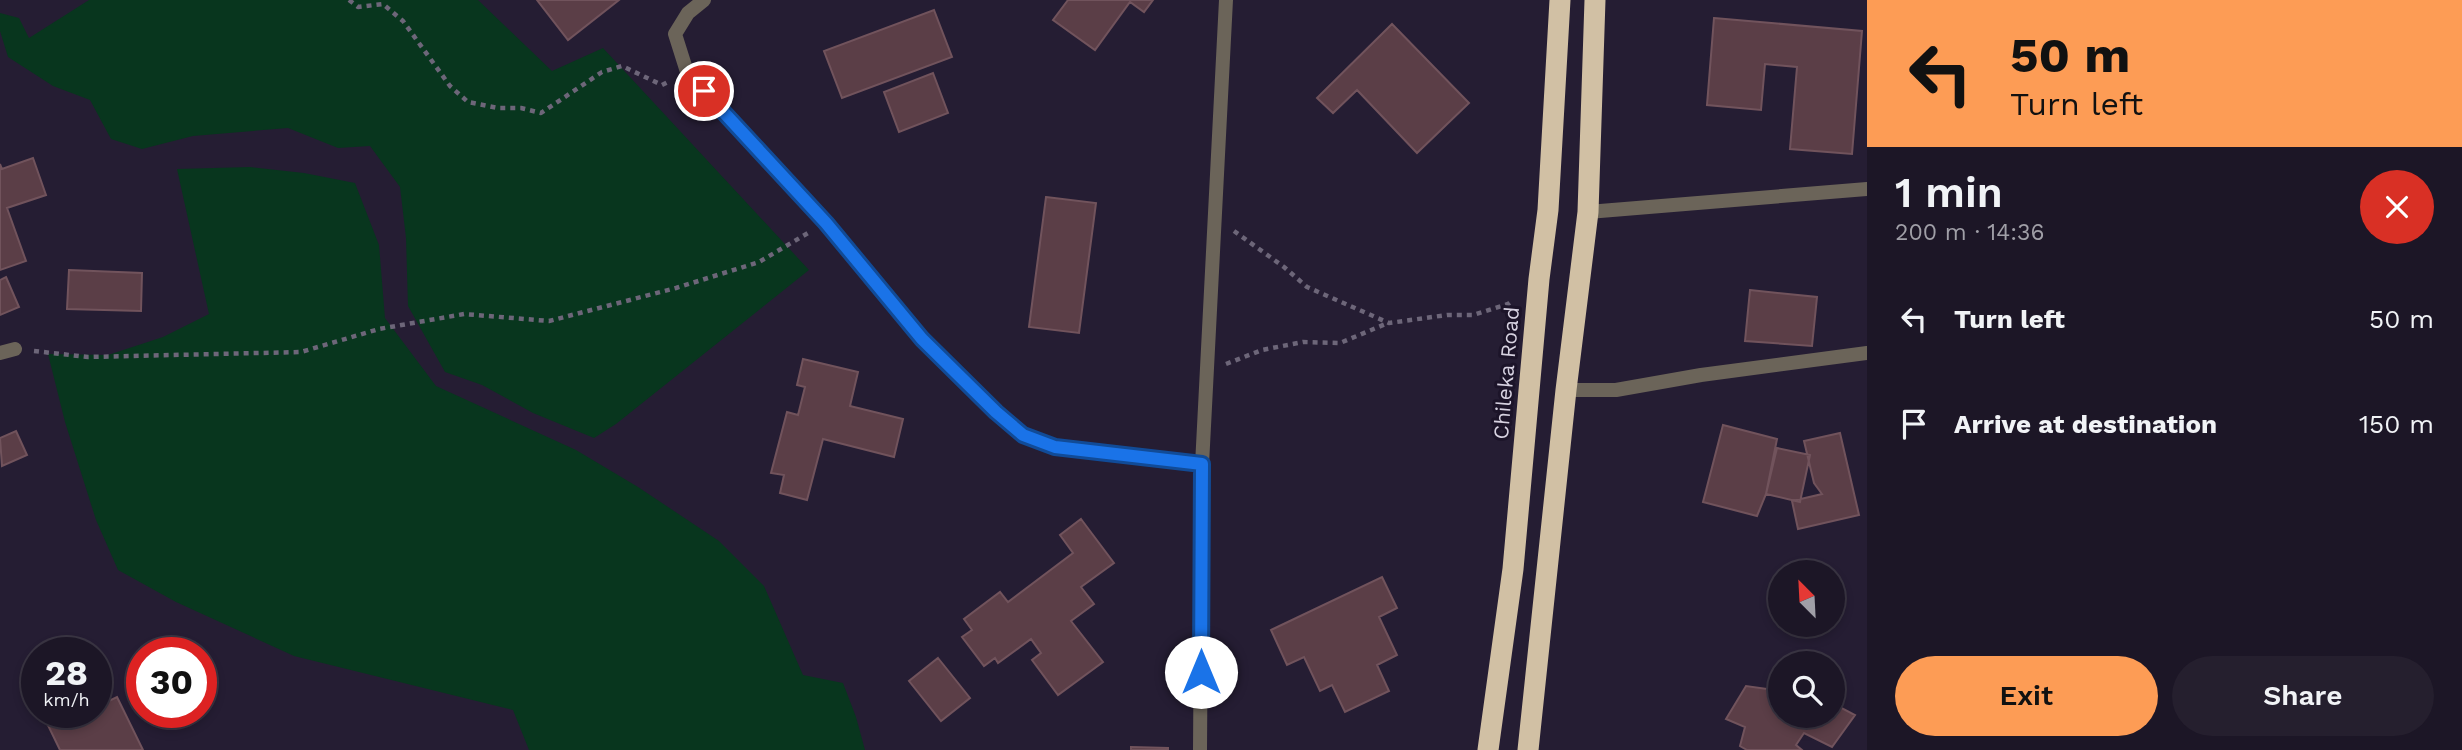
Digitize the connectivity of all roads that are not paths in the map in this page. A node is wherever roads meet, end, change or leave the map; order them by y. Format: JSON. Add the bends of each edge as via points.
{"nodes":[{"id":1,"x":704,"y":0,"type":"edge"},
{"id":2,"x":1226,"y":0,"type":"edge"},
{"id":3,"x":1560,"y":0,"type":"edge"},
{"id":4,"x":1595,"y":0,"type":"edge"},
{"id":5,"x":1867,"y":189,"type":"edge"},
{"id":6,"x":1588,"y":212,"type":"junction"},
{"id":7,"x":15,"y":349,"type":"road end"},
{"id":8,"x":0,"y":353,"type":"edge"},
{"id":9,"x":1867,"y":353,"type":"edge"},
{"id":10,"x":1566,"y":390,"type":"junction"},
{"id":11,"x":1202,"y":464,"type":"junction"},
{"id":12,"x":1200,"y":750,"type":"edge"},
{"id":13,"x":1488,"y":750,"type":"edge"},
{"id":14,"x":1528,"y":750,"type":"edge"}],
"edges":[{"from":1,"to":11,"type":"street","via":[[688,13],[675,34],[687,72],[826,223],[922,339],[996,412],[1023,435],[1055,447]]},
{"from":2,"to":11,"type":"street"},
{"from":3,"to":13,"type":"highway","name":"Chileka Road","via":[[1548,210],[1513,569]]},
{"from":4,"to":6,"type":"highway"},
{"from":5,"to":6,"type":"street"},
{"from":6,"to":10,"type":"highway"},
{"from":7,"to":8,"type":"street"},
{"from":9,"to":10,"type":"street","via":[[1616,390]]},
{"from":10,"to":14,"type":"highway"},
{"from":11,"to":12,"type":"street"}]}
